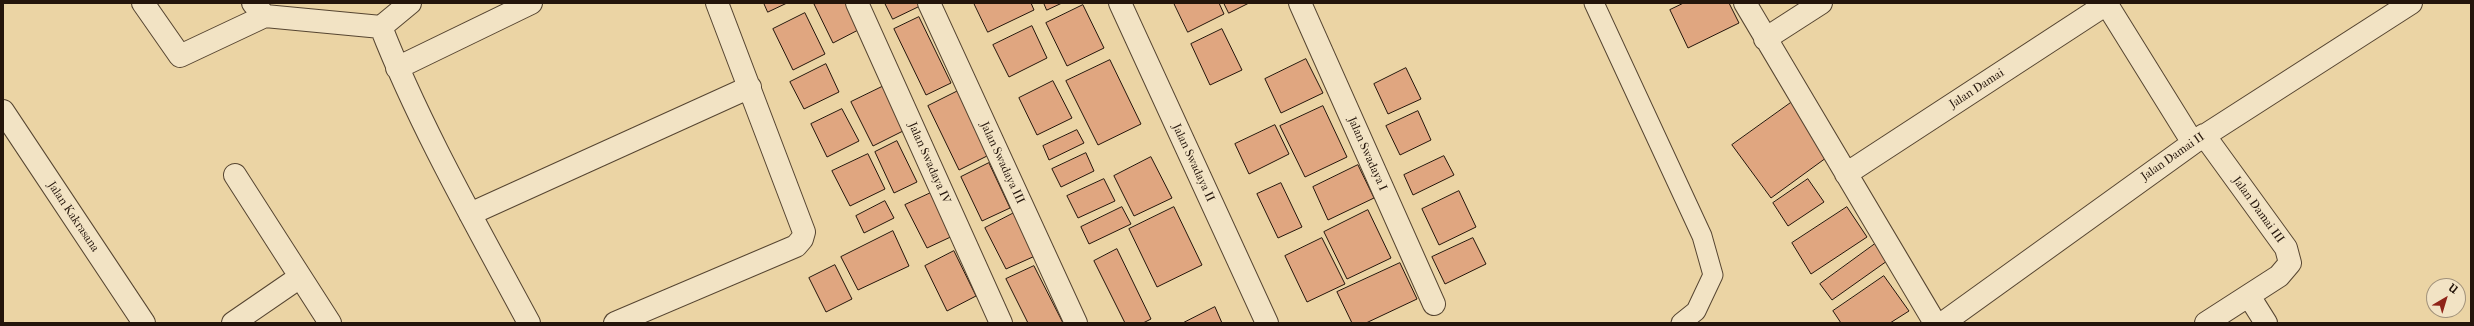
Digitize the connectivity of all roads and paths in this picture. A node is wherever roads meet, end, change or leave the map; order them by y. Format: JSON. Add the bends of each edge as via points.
{"nodes":[{"id":1,"x":143,"y":3,"type":"edge"},
{"id":2,"x":410,"y":3,"type":"edge"},
{"id":3,"x":531,"y":3,"type":"edge"},
{"id":4,"x":717,"y":3,"type":"edge"},
{"id":5,"x":857,"y":3,"type":"edge"},
{"id":6,"x":929,"y":3,"type":"edge"},
{"id":7,"x":1120,"y":3,"type":"edge"},
{"id":8,"x":1300,"y":3,"type":"edge"},
{"id":9,"x":1594,"y":3,"type":"edge"},
{"id":10,"x":1745,"y":3,"type":"edge"},
{"id":11,"x":1821,"y":3,"type":"edge"},
{"id":12,"x":2107,"y":3,"type":"edge"},
{"id":13,"x":2411,"y":3,"type":"edge"},
{"id":14,"x":259,"y":10,"type":"edge"},
{"id":15,"x":381,"y":27,"type":"junction"},
{"id":16,"x":1765,"y":39,"type":"junction"},
{"id":17,"x":397,"y":68,"type":"junction"},
{"id":18,"x":750,"y":87,"type":"junction"},
{"id":19,"x":3,"y":111,"type":"edge"},
{"id":20,"x":2199,"y":139,"type":"junction"},
{"id":21,"x":1846,"y":174,"type":"junction"},
{"id":22,"x":236,"y":175,"type":"dead end"},
{"id":23,"x":470,"y":214,"type":"junction"},
{"id":24,"x":300,"y":277,"type":"junction"},
{"id":25,"x":2249,"y":296,"type":"junction"},
{"id":26,"x":1434,"y":304,"type":"dead end"},
{"id":27,"x":144,"y":323,"type":"edge"},
{"id":28,"x":233,"y":323,"type":"edge"},
{"id":29,"x":330,"y":323,"type":"edge"},
{"id":30,"x":529,"y":323,"type":"edge"},
{"id":31,"x":615,"y":323,"type":"edge"},
{"id":32,"x":1001,"y":323,"type":"edge"},
{"id":33,"x":1076,"y":323,"type":"edge"},
{"id":34,"x":1267,"y":323,"type":"edge"},
{"id":35,"x":1681,"y":323,"type":"edge"},
{"id":36,"x":1935,"y":323,"type":"edge"},
{"id":37,"x":1943,"y":323,"type":"edge"},
{"id":38,"x":2206,"y":323,"type":"edge"},
{"id":39,"x":2266,"y":323,"type":"edge"}],
"edges":[{"from":1,"to":14,"type":"street","via":[[180,56]]},
{"from":2,"to":15,"type":"street"},
{"from":3,"to":17,"type":"street"},
{"from":4,"to":18,"type":"street"},
{"from":5,"to":32,"type":"street","name":"Jalan Swadaya IV"},
{"from":6,"to":33,"type":"street","name":"Jalan Swadaya III"},
{"from":7,"to":34,"type":"street","name":"Jalan Swadaya II"},
{"from":8,"to":26,"type":"street","name":"Jalan Swadaya I"},
{"from":9,"to":35,"type":"lane","via":[[1702,236],[1713,275],[1696,311]]},
{"from":10,"to":16,"type":"street"},
{"from":11,"to":16,"type":"street"},
{"from":12,"to":20,"type":"street"},
{"from":12,"to":21,"type":"street","name":"Jalan Damai"},
{"from":13,"to":20,"type":"street","name":"Jalan Damai II"},
{"from":14,"to":15,"type":"street"},
{"from":15,"to":17,"type":"street"},
{"from":16,"to":21,"type":"street"},
{"from":17,"to":23,"type":"street"},
{"from":18,"to":23,"type":"street"},
{"from":18,"to":31,"type":"street","via":[[804,232],[802,239],[796,246],[762,262]]},
{"from":19,"to":27,"type":"street","name":"Jalan Kakrasana"},
{"from":20,"to":25,"type":"street","name":"Jalan Damai III","via":[[2286,248],[2290,263],[2278,276]]},
{"from":20,"to":37,"type":"street","name":"Jalan Damai II"},
{"from":21,"to":36,"type":"street"},
{"from":22,"to":24,"type":"street"},
{"from":23,"to":30,"type":"street"},
{"from":24,"to":28,"type":"street"},
{"from":24,"to":29,"type":"street"},
{"from":25,"to":38,"type":"street","name":"Jalan Damai III"},
{"from":25,"to":39,"type":"street"}]}
